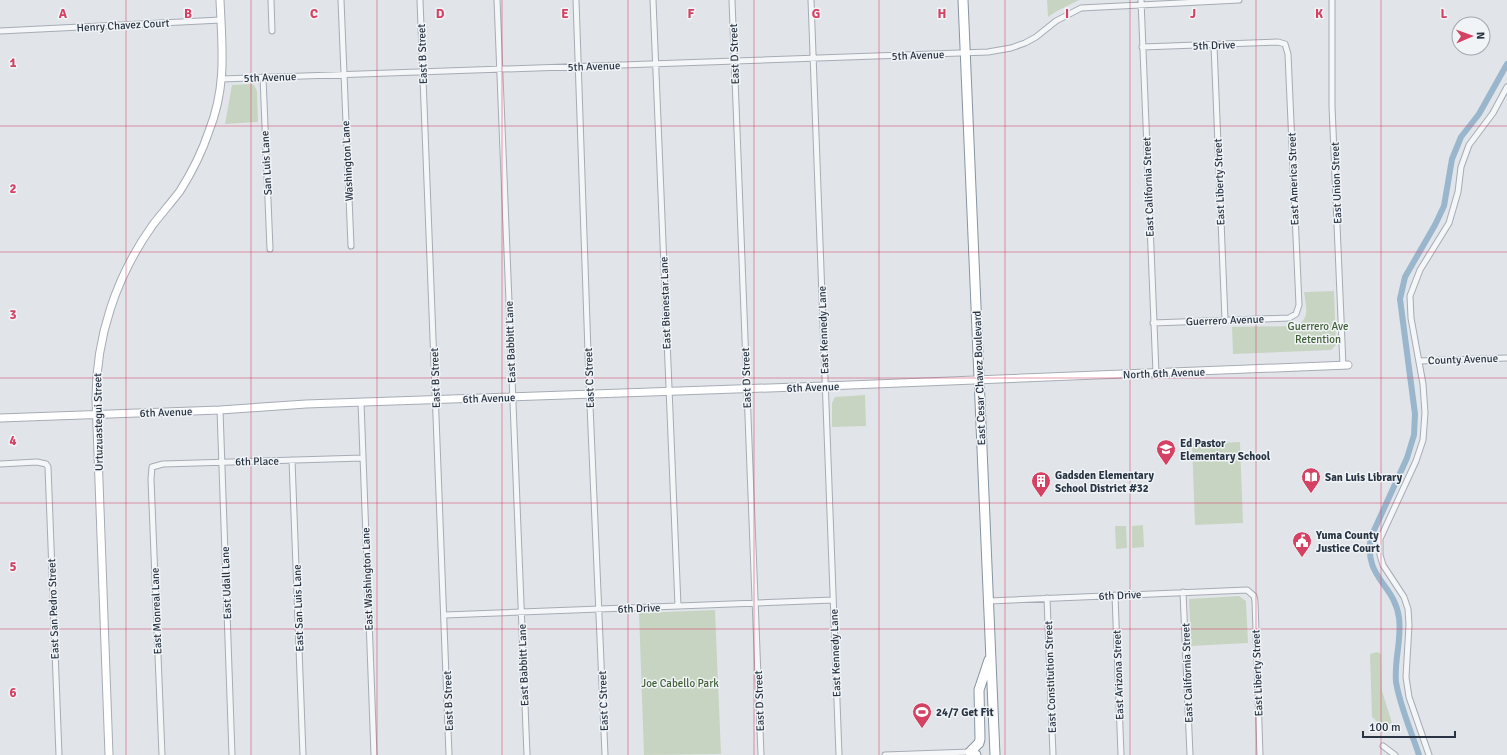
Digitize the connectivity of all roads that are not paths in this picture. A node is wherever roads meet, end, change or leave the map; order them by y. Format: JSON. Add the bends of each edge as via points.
{"nodes":[{"id":1,"x":220,"y":0,"type":"edge"},
{"id":2,"x":271,"y":0,"type":"edge"},
{"id":3,"x":341,"y":0,"type":"edge"},
{"id":4,"x":420,"y":0,"type":"edge"},
{"id":5,"x":497,"y":0,"type":"edge"},
{"id":6,"x":576,"y":0,"type":"edge"},
{"id":7,"x":653,"y":0,"type":"edge"},
{"id":8,"x":732,"y":0,"type":"edge"},
{"id":9,"x":811,"y":0,"type":"edge"},
{"id":10,"x":964,"y":0,"type":"edge"},
{"id":11,"x":1239,"y":0,"type":"edge"},
{"id":12,"x":1332,"y":0,"type":"edge"},
{"id":13,"x":1141,"y":2,"type":"edge"},
{"id":14,"x":221,"y":20,"type":"junction"},
{"id":15,"x":0,"y":31,"type":"edge"},
{"id":16,"x":272,"y":31,"type":"dead end"},
{"id":17,"x":1214,"y":44,"type":"junction"},
{"id":18,"x":1285,"y":44,"type":"joint"},
{"id":19,"x":1142,"y":47,"type":"junction"},
{"id":20,"x":966,"y":53,"type":"junction"},
{"id":21,"x":814,"y":59,"type":"junction"},
{"id":22,"x":734,"y":62,"type":"junction"},
{"id":23,"x":655,"y":64,"type":"junction"},
{"id":24,"x":578,"y":67,"type":"junction"},
{"id":25,"x":500,"y":70,"type":"junction"},
{"id":26,"x":423,"y":72,"type":"junction"},
{"id":27,"x":344,"y":75,"type":"junction"},
{"id":28,"x":263,"y":78,"type":"junction"},
{"id":29,"x":222,"y":79,"type":"junction"},
{"id":30,"x":1507,"y":87,"type":"edge"},
{"id":31,"x":351,"y":246,"type":"dead end"},
{"id":32,"x":270,"y":249,"type":"dead end"},
{"id":33,"x":1296,"y":314,"type":"joint"},
{"id":34,"x":1225,"y":320,"type":"junction"},
{"id":35,"x":1153,"y":323,"type":"junction"},
{"id":36,"x":1507,"y":358,"type":"edge"},
{"id":37,"x":1419,"y":361,"type":"junction"},
{"id":38,"x":1345,"y":366,"type":"joint"},
{"id":39,"x":1156,"y":374,"type":"junction"},
{"id":40,"x":979,"y":380,"type":"junction"},
{"id":41,"x":825,"y":386,"type":"junction"},
{"id":42,"x":746,"y":389,"type":"junction"},
{"id":43,"x":668,"y":392,"type":"junction"},
{"id":44,"x":590,"y":394,"type":"junction"},
{"id":45,"x":512,"y":397,"type":"junction"},
{"id":46,"x":436,"y":400,"type":"junction"},
{"id":47,"x":361,"y":402,"type":"junction"},
{"id":48,"x":220,"y":410,"type":"junction"},
{"id":49,"x":97,"y":415,"type":"junction"},
{"id":50,"x":0,"y":418,"type":"edge"},
{"id":51,"x":363,"y":458,"type":"junction"},
{"id":52,"x":292,"y":460,"type":"junction"},
{"id":53,"x":222,"y":462,"type":"junction"},
{"id":54,"x":0,"y":464,"type":"edge"},
{"id":55,"x":152,"y":467,"type":"joint"},
{"id":56,"x":1183,"y":592,"type":"junction"},
{"id":57,"x":1251,"y":592,"type":"joint"},
{"id":58,"x":1114,"y":595,"type":"junction"},
{"id":59,"x":1047,"y":598,"type":"junction"},
{"id":60,"x":833,"y":600,"type":"junction"},
{"id":61,"x":989,"y":601,"type":"junction"},
{"id":62,"x":755,"y":603,"type":"junction"},
{"id":63,"x":678,"y":606,"type":"junction"},
{"id":64,"x":600,"y":609,"type":"junction"},
{"id":65,"x":520,"y":612,"type":"junction"},
{"id":66,"x":445,"y":615,"type":"junction"},
{"id":67,"x":991,"y":655,"type":"junction"},
{"id":68,"x":1383,"y":746,"type":"dead end"},
{"id":69,"x":973,"y":754,"type":"edge"},
{"id":70,"x":59,"y":755,"type":"edge"},
{"id":71,"x":109,"y":755,"type":"edge"},
{"id":72,"x":162,"y":755,"type":"edge"},
{"id":73,"x":232,"y":755,"type":"edge"},
{"id":74,"x":303,"y":755,"type":"edge"},
{"id":75,"x":374,"y":755,"type":"edge"},
{"id":76,"x":449,"y":755,"type":"edge"},
{"id":77,"x":526,"y":755,"type":"edge"},
{"id":78,"x":605,"y":755,"type":"edge"},
{"id":79,"x":761,"y":755,"type":"edge"},
{"id":80,"x":839,"y":755,"type":"edge"},
{"id":81,"x":885,"y":755,"type":"edge"},
{"id":82,"x":995,"y":755,"type":"edge"},
{"id":83,"x":1053,"y":755,"type":"edge"},
{"id":84,"x":1121,"y":755,"type":"edge"},
{"id":85,"x":1190,"y":755,"type":"edge"},
{"id":86,"x":1260,"y":755,"type":"edge"},
{"id":87,"x":1394,"y":755,"type":"edge"},
{"id":88,"x":1429,"y":755,"type":"edge"}],
"edges":[{"from":1,"to":14,"type":"street","name":"Urtuzuastegui Street"},
{"from":2,"to":16,"type":"street"},
{"from":3,"to":27,"type":"street"},
{"from":4,"to":26,"type":"street","name":"East B Street"},
{"from":5,"to":25,"type":"street","name":"East Babbitt Lane"},
{"from":6,"to":24,"type":"street","name":"East C Street"},
{"from":7,"to":23,"type":"street","name":"East Bienestar Lane"},
{"from":8,"to":22,"type":"street","name":"East D Street"},
{"from":9,"to":21,"type":"street","name":"East Kennedy Lane"},
{"from":10,"to":20,"type":"highway","name":"East Cesar Chavez Boulevard"},
{"from":11,"to":13,"type":"street","name":"5th Avenue"},
{"from":12,"to":38,"type":"street","name":"East Union Street","via":[[1332,106]]},
{"from":13,"to":19,"type":"street","name":"East California Street"},
{"from":13,"to":20,"type":"street","name":"5th Avenue","via":[[1081,8],[1056,21],[1025,43],[1001,51]]},
{"from":14,"to":15,"type":"street","name":"Henry Chavez Court"},
{"from":14,"to":29,"type":"street","name":"Urtuzuastegui Street"},
{"from":17,"to":18,"type":"street","name":"5th Drive"},
{"from":17,"to":19,"type":"street","name":"5th Drive"},
{"from":17,"to":34,"type":"street","name":"East Liberty Street"},
{"from":18,"to":33,"type":"street","name":"East America Street","via":[[1288,54],[1298,297]]},
{"from":19,"to":35,"type":"street","name":"East California Street"},
{"from":20,"to":21,"type":"street","name":"5th Avenue"},
{"from":20,"to":40,"type":"highway","name":"East Cesar Chavez Boulevard"},
{"from":21,"to":22,"type":"street","name":"5th Avenue"},
{"from":21,"to":41,"type":"street","name":"East Kennedy Lane"},
{"from":22,"to":23,"type":"street","name":"5th Avenue"},
{"from":22,"to":42,"type":"street","name":"East D Street"},
{"from":23,"to":24,"type":"street","name":"5th Avenue"},
{"from":23,"to":43,"type":"street","name":"East Bienestar Lane"},
{"from":24,"to":25,"type":"street","name":"5th Avenue"},
{"from":24,"to":44,"type":"street","name":"East C Street"},
{"from":25,"to":26,"type":"street","name":"5th Avenue"},
{"from":25,"to":45,"type":"street","name":"East Babbitt Lane"},
{"from":26,"to":27,"type":"street","name":"5th Avenue"},
{"from":26,"to":46,"type":"street","name":"East B Street"},
{"from":27,"to":28,"type":"street","name":"5th Avenue"},
{"from":27,"to":31,"type":"street","name":"Washington Lane"},
{"from":28,"to":29,"type":"street","name":"5th Avenue"},
{"from":28,"to":32,"type":"street","name":"San Luis Lane"},
{"from":29,"to":49,"type":"street","name":"Urtuzuastegui Street","via":[[214,117],[197,161],[180,190],[135,252],[116,294],[102,337],[98,362]]},
{"from":30,"to":37,"type":"street","via":[[1493,113],[1469,145],[1461,167],[1458,192],[1449,223],[1420,270],[1410,296],[1411,318]]},
{"from":33,"to":34,"type":"street","name":"Guerrero Avenue","via":[[1289,318]]},
{"from":34,"to":35,"type":"street","name":"Guerrero Avenue"},
{"from":35,"to":39,"type":"street","name":"East California Street"},
{"from":36,"to":37,"type":"street","name":"County Avenue"},
{"from":37,"to":88,"type":"street","via":[[1425,413],[1423,440],[1380,539],[1380,546],[1383,565],[1404,597],[1408,609],[1406,677],[1409,697]]},
{"from":38,"to":39,"type":"street","name":"North 6th Avenue"},
{"from":39,"to":40,"type":"street","name":"North 6th Avenue"},
{"from":40,"to":41,"type":"street","name":"6th Avenue"},
{"from":40,"to":61,"type":"highway","name":"East Cesar Chavez Boulevard"},
{"from":41,"to":42,"type":"street","name":"6th Avenue"},
{"from":41,"to":60,"type":"street","name":"East Kennedy Lane"},
{"from":42,"to":43,"type":"street","name":"6th Avenue"},
{"from":42,"to":62,"type":"street","name":"East D Street"},
{"from":43,"to":44,"type":"street","name":"6th Avenue"},
{"from":43,"to":63,"type":"street","name":"East Bienestar Lane"},
{"from":44,"to":45,"type":"street","name":"6th Avenue"},
{"from":44,"to":64,"type":"street","name":"East C Street"},
{"from":45,"to":46,"type":"street","name":"6th Avenue"},
{"from":45,"to":65,"type":"street","name":"East Babbitt Lane"},
{"from":46,"to":47,"type":"street","name":"6th Avenue"},
{"from":46,"to":66,"type":"street","name":"East B Street"},
{"from":47,"to":48,"type":"street","name":"6th Avenue"},
{"from":47,"to":51,"type":"street","name":"East Washington Lane"},
{"from":48,"to":49,"type":"street","name":"6th Avenue"},
{"from":48,"to":53,"type":"street","name":"East Udall Lane"},
{"from":49,"to":50,"type":"street","name":"6th Avenue"},
{"from":49,"to":71,"type":"street","name":"Urtuzuastegui Street"},
{"from":51,"to":52,"type":"street","name":"6th Place"},
{"from":51,"to":75,"type":"street","name":"East Washington Lane"},
{"from":52,"to":53,"type":"street","name":"6th Place"},
{"from":52,"to":74,"type":"street","name":"East San Luis Lane"},
{"from":53,"to":55,"type":"street","name":"6th Place","via":[[162,464]]},
{"from":53,"to":73,"type":"street","name":"East Udall Lane"},
{"from":54,"to":70,"type":"street","name":"East San Pedro Street","via":[[38,462],[46,464],[48,472]]},
{"from":55,"to":72,"type":"street","name":"East Monreal Lane"},
{"from":56,"to":57,"type":"street","name":"6th Drive","via":[[1241,589]]},
{"from":56,"to":58,"type":"street","name":"6th Drive"},
{"from":56,"to":85,"type":"street","name":"East California Street"},
{"from":57,"to":86,"type":"street","name":"East Liberty Street","via":[[1255,601]]},
{"from":58,"to":59,"type":"street","name":"6th Drive"},
{"from":58,"to":84,"type":"street","name":"East Arizona Street"},
{"from":59,"to":61,"type":"street","name":"6th Drive"},
{"from":59,"to":83,"type":"street","name":"East Constitution Street"},
{"from":60,"to":62,"type":"street","name":"6th Drive"},
{"from":60,"to":80,"type":"street","name":"East Kennedy Lane"},
{"from":61,"to":67,"type":"highway","name":"East Cesar Chavez Boulevard"},
{"from":62,"to":63,"type":"street","name":"6th Drive"},
{"from":62,"to":79,"type":"street","name":"East D Street"},
{"from":63,"to":64,"type":"street","name":"6th Drive"},
{"from":64,"to":65,"type":"street","name":"6th Drive"},
{"from":64,"to":78,"type":"street","name":"East C Street"},
{"from":65,"to":66,"type":"street","name":"6th Drive"},
{"from":65,"to":77,"type":"street","name":"East Babbitt Lane"},
{"from":66,"to":76,"type":"street","name":"East B Street"},
{"from":67,"to":69,"type":"highway","via":[[979,690],[980,739]]},
{"from":67,"to":82,"type":"highway","name":"East Cesar Chavez Boulevard"},
{"from":68,"to":87,"type":"street"},
{"from":69,"to":81,"type":"street"}]}
